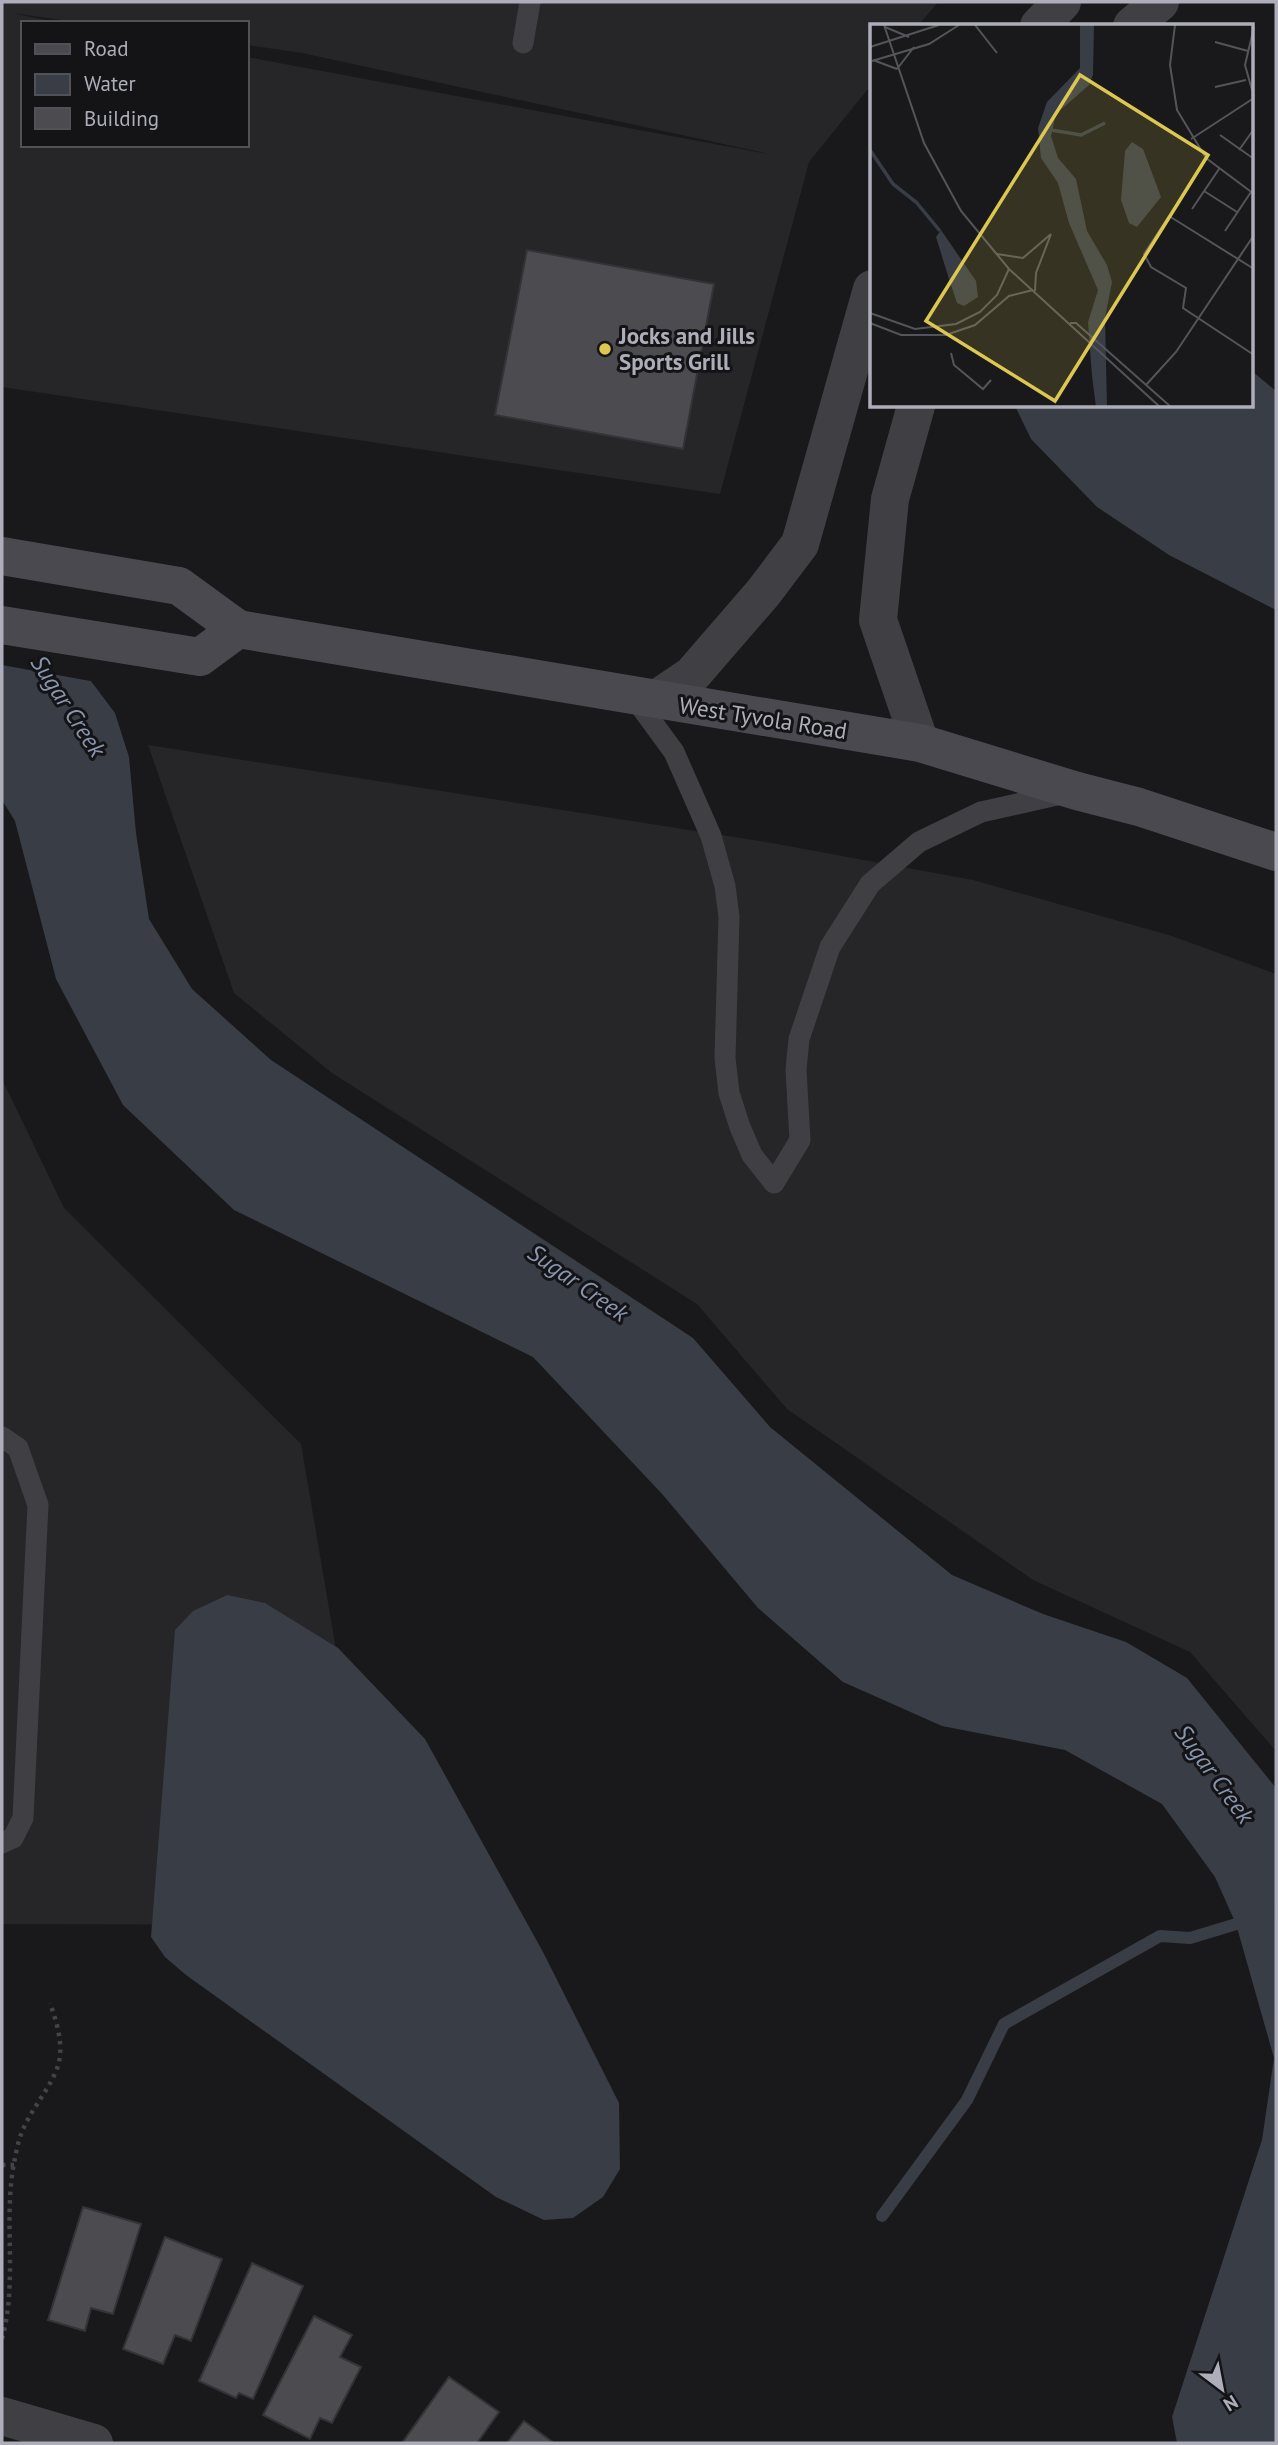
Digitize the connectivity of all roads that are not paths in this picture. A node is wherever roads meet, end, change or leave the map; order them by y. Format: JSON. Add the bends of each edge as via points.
{"nodes":[{"id":1,"x":530,"y":2,"type":"edge"},
{"id":2,"x":1062,"y":2,"type":"edge"},
{"id":3,"x":1160,"y":2,"type":"edge"},
{"id":4,"x":1041,"y":24,"type":"edge"},
{"id":5,"x":1134,"y":24,"type":"edge"},
{"id":6,"x":523,"y":43,"type":"dead end"},
{"id":7,"x":870,"y":296,"type":"edge"},
{"id":8,"x":915,"y":408,"type":"edge"},
{"id":9,"x":2,"y":555,"type":"edge"},
{"id":10,"x":2,"y":625,"type":"edge"},
{"id":11,"x":239,"y":629,"type":"junction"},
{"id":12,"x":644,"y":698,"type":"junction"},
{"id":13,"x":920,"y":743,"type":"junction"},
{"id":14,"x":1077,"y":791,"type":"junction"},
{"id":15,"x":1276,"y":852,"type":"edge"},
{"id":16,"x":2,"y":1437,"type":"edge"},
{"id":17,"x":2,"y":1843,"type":"edge"},
{"id":18,"x":2,"y":2416,"type":"edge"},
{"id":19,"x":94,"y":2443,"type":"edge"}],
"edges":[{"from":1,"to":6,"type":"lane"},
{"from":2,"to":4,"type":"street"},
{"from":3,"to":5,"type":"street"},
{"from":7,"to":12,"type":"street","via":[[800,544],[692,676]]},
{"from":8,"to":13,"type":"street","via":[[890,499],[878,620]]},
{"from":9,"to":11,"type":"main road","name":"West Tyvola Road","via":[[179,586]]},
{"from":10,"to":11,"type":"main road","via":[[200,657]]},
{"from":11,"to":12,"type":"main road","name":"West Tyvola Road"},
{"from":12,"to":13,"type":"main road","name":"West Tyvola Road"},
{"from":12,"to":14,"type":"lane","via":[[711,836],[729,917],[725,1058],[729,1093],[752,1155],[774,1183],[800,1140],[799,1039],[830,947],[870,884],[919,842],[981,812]]},
{"from":13,"to":14,"type":"main road","name":"West Tyvola Road"},
{"from":14,"to":15,"type":"main road","name":"West Tyvola Road"},
{"from":16,"to":17,"type":"lane","via":[[18,1448],[38,1504],[23,1818],[13,1838]]},
{"from":18,"to":19,"type":"street"}]}
